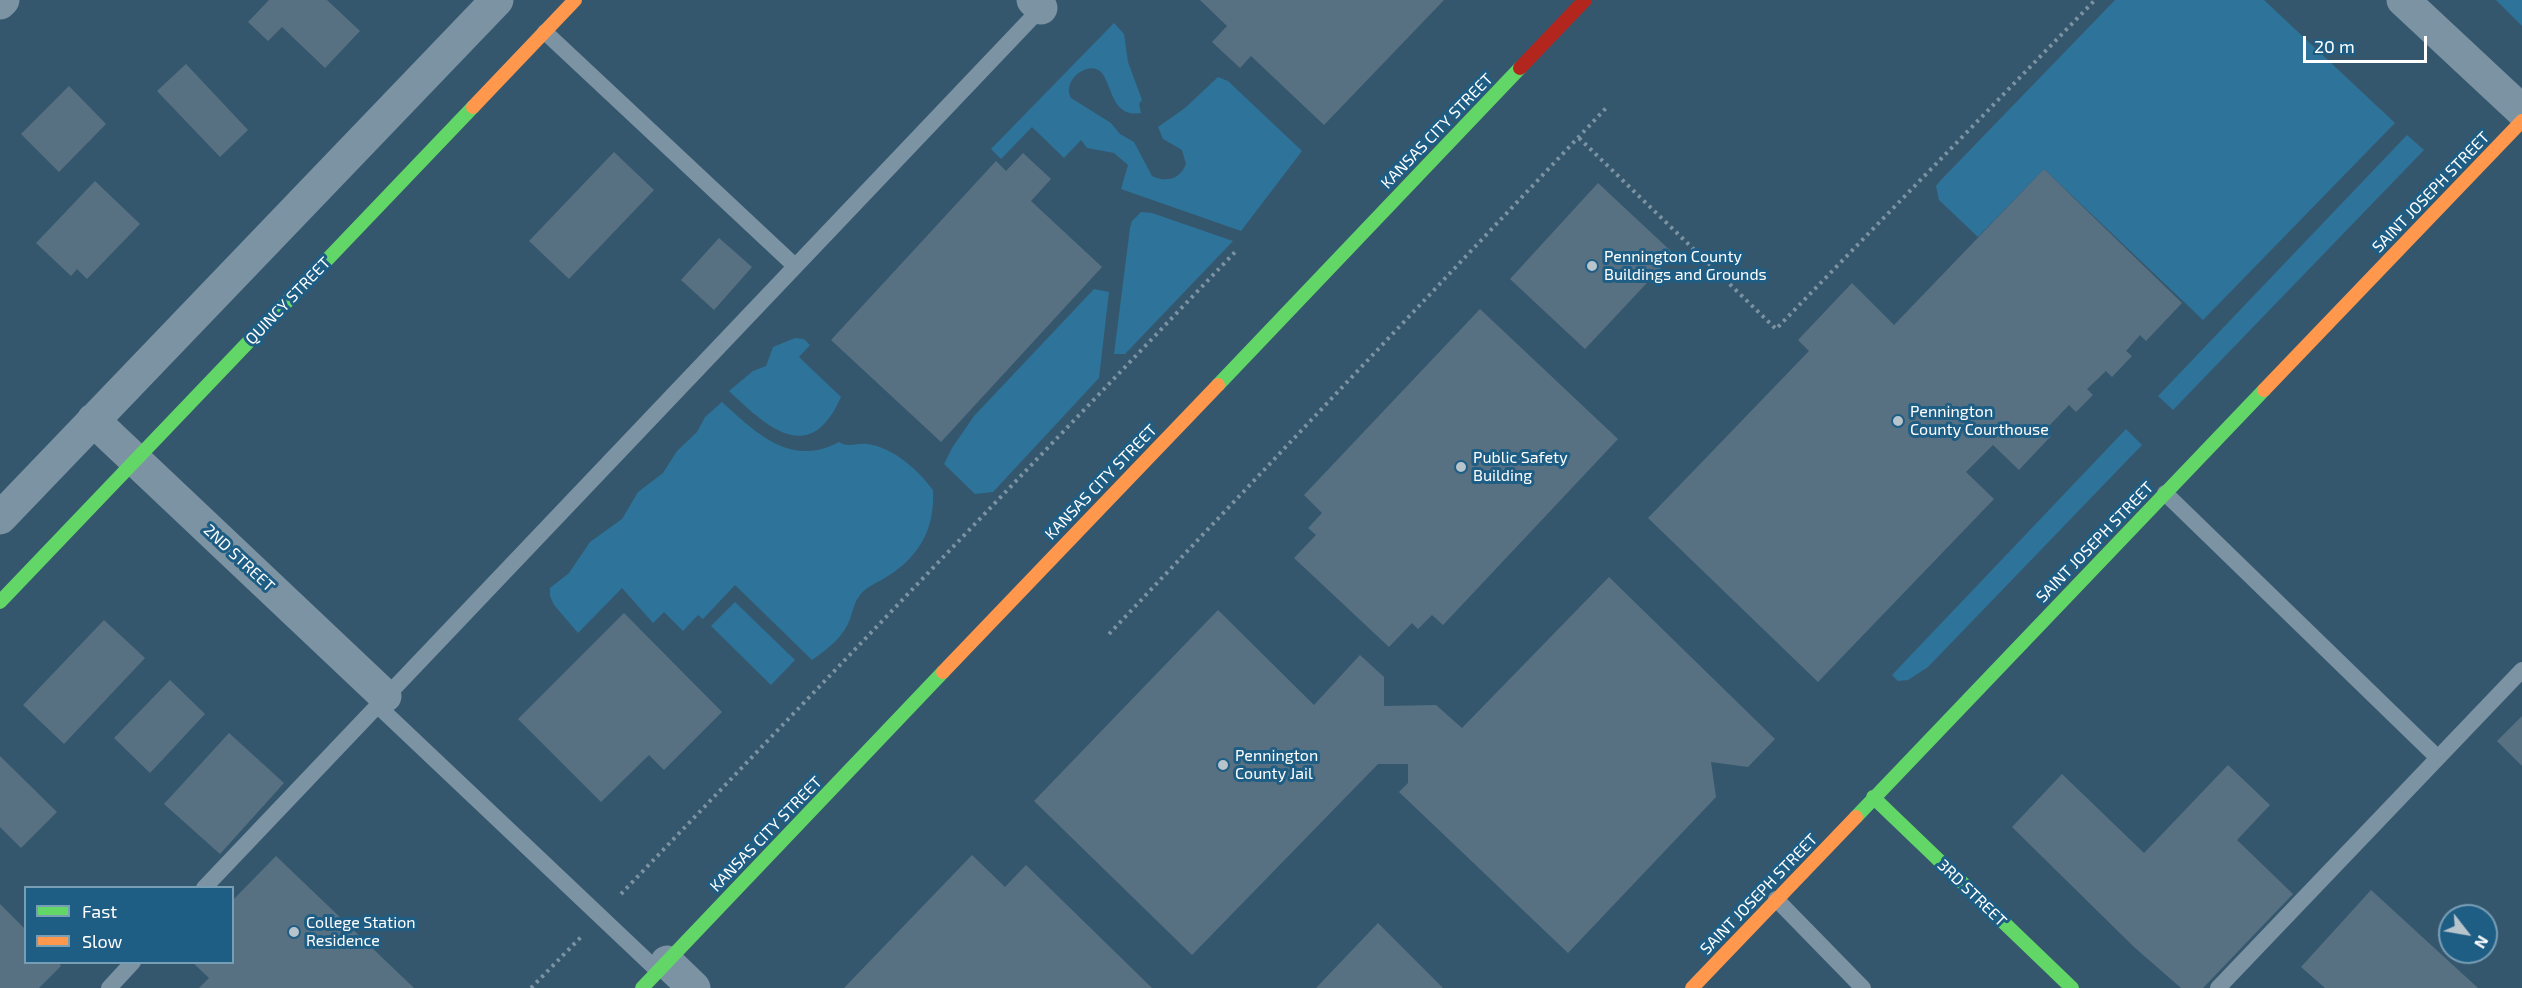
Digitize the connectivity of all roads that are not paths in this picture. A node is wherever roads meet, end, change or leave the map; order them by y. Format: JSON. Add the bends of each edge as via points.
{"nodes":[{"id":1,"x":497,"y":0,"type":"edge"},
{"id":2,"x":575,"y":0,"type":"edge"},
{"id":3,"x":1586,"y":0,"type":"edge"},
{"id":4,"x":2403,"y":0,"type":"edge"},
{"id":5,"x":1041,"y":3,"type":"edge"},
{"id":6,"x":545,"y":32,"type":"junction"},
{"id":7,"x":2522,"y":111,"type":"edge"},
{"id":8,"x":2522,"y":121,"type":"edge"},
{"id":9,"x":795,"y":266,"type":"junction"},
{"id":10,"x":93,"y":420,"type":"junction"},
{"id":11,"x":136,"y":460,"type":"junction"},
{"id":12,"x":2165,"y":493,"type":"junction"},
{"id":13,"x":0,"y":518,"type":"edge"},
{"id":14,"x":0,"y":602,"type":"edge"},
{"id":15,"x":2522,"y":670,"type":"edge"},
{"id":16,"x":381,"y":700,"type":"junction"},
{"id":17,"x":2438,"y":758,"type":"junction"},
{"id":18,"x":1873,"y":797,"type":"junction"},
{"id":19,"x":206,"y":886,"type":"edge"},
{"id":20,"x":1776,"y":898,"type":"junction"},
{"id":21,"x":132,"y":964,"type":"edge"},
{"id":22,"x":662,"y":966,"type":"junction"},
{"id":23,"x":109,"y":988,"type":"edge"},
{"id":24,"x":642,"y":988,"type":"edge"},
{"id":25,"x":694,"y":988,"type":"edge"},
{"id":26,"x":1692,"y":988,"type":"edge"},
{"id":27,"x":1863,"y":988,"type":"edge"},
{"id":28,"x":2072,"y":988,"type":"edge"},
{"id":29,"x":2218,"y":988,"type":"edge"}],
"edges":[{"from":1,"to":10,"type":"street"},
{"from":2,"to":6,"type":"street","name":"QUINCY STREET"},
{"from":3,"to":22,"type":"street","name":"KANSAS CITY STREET"},
{"from":4,"to":7,"type":"street"},
{"from":5,"to":9,"type":"lane"},
{"from":6,"to":9,"type":"lane"},
{"from":6,"to":11,"type":"street","name":"QUINCY STREET"},
{"from":8,"to":12,"type":"street","name":"SAINT JOSEPH STREET"},
{"from":9,"to":16,"type":"lane"},
{"from":10,"to":11,"type":"street","name":"2ND STREET"},
{"from":10,"to":13,"type":"street"},
{"from":11,"to":14,"type":"street","name":"QUINCY STREET"},
{"from":11,"to":16,"type":"street","name":"2ND STREET"},
{"from":12,"to":17,"type":"lane"},
{"from":12,"to":18,"type":"street","name":"SAINT JOSEPH STREET"},
{"from":15,"to":17,"type":"lane"},
{"from":16,"to":19,"type":"lane"},
{"from":16,"to":22,"type":"lane","via":[[600,916]]},
{"from":17,"to":29,"type":"lane"},
{"from":18,"to":20,"type":"street","name":"SAINT JOSEPH STREET"},
{"from":18,"to":28,"type":"street","name":"3RD STREET"},
{"from":20,"to":26,"type":"street","name":"SAINT JOSEPH STREET"},
{"from":20,"to":27,"type":"lane"},
{"from":21,"to":23,"type":"lane"},
{"from":22,"to":24,"type":"street","name":"KANSAS CITY STREET"},
{"from":22,"to":25,"type":"street"}]}
